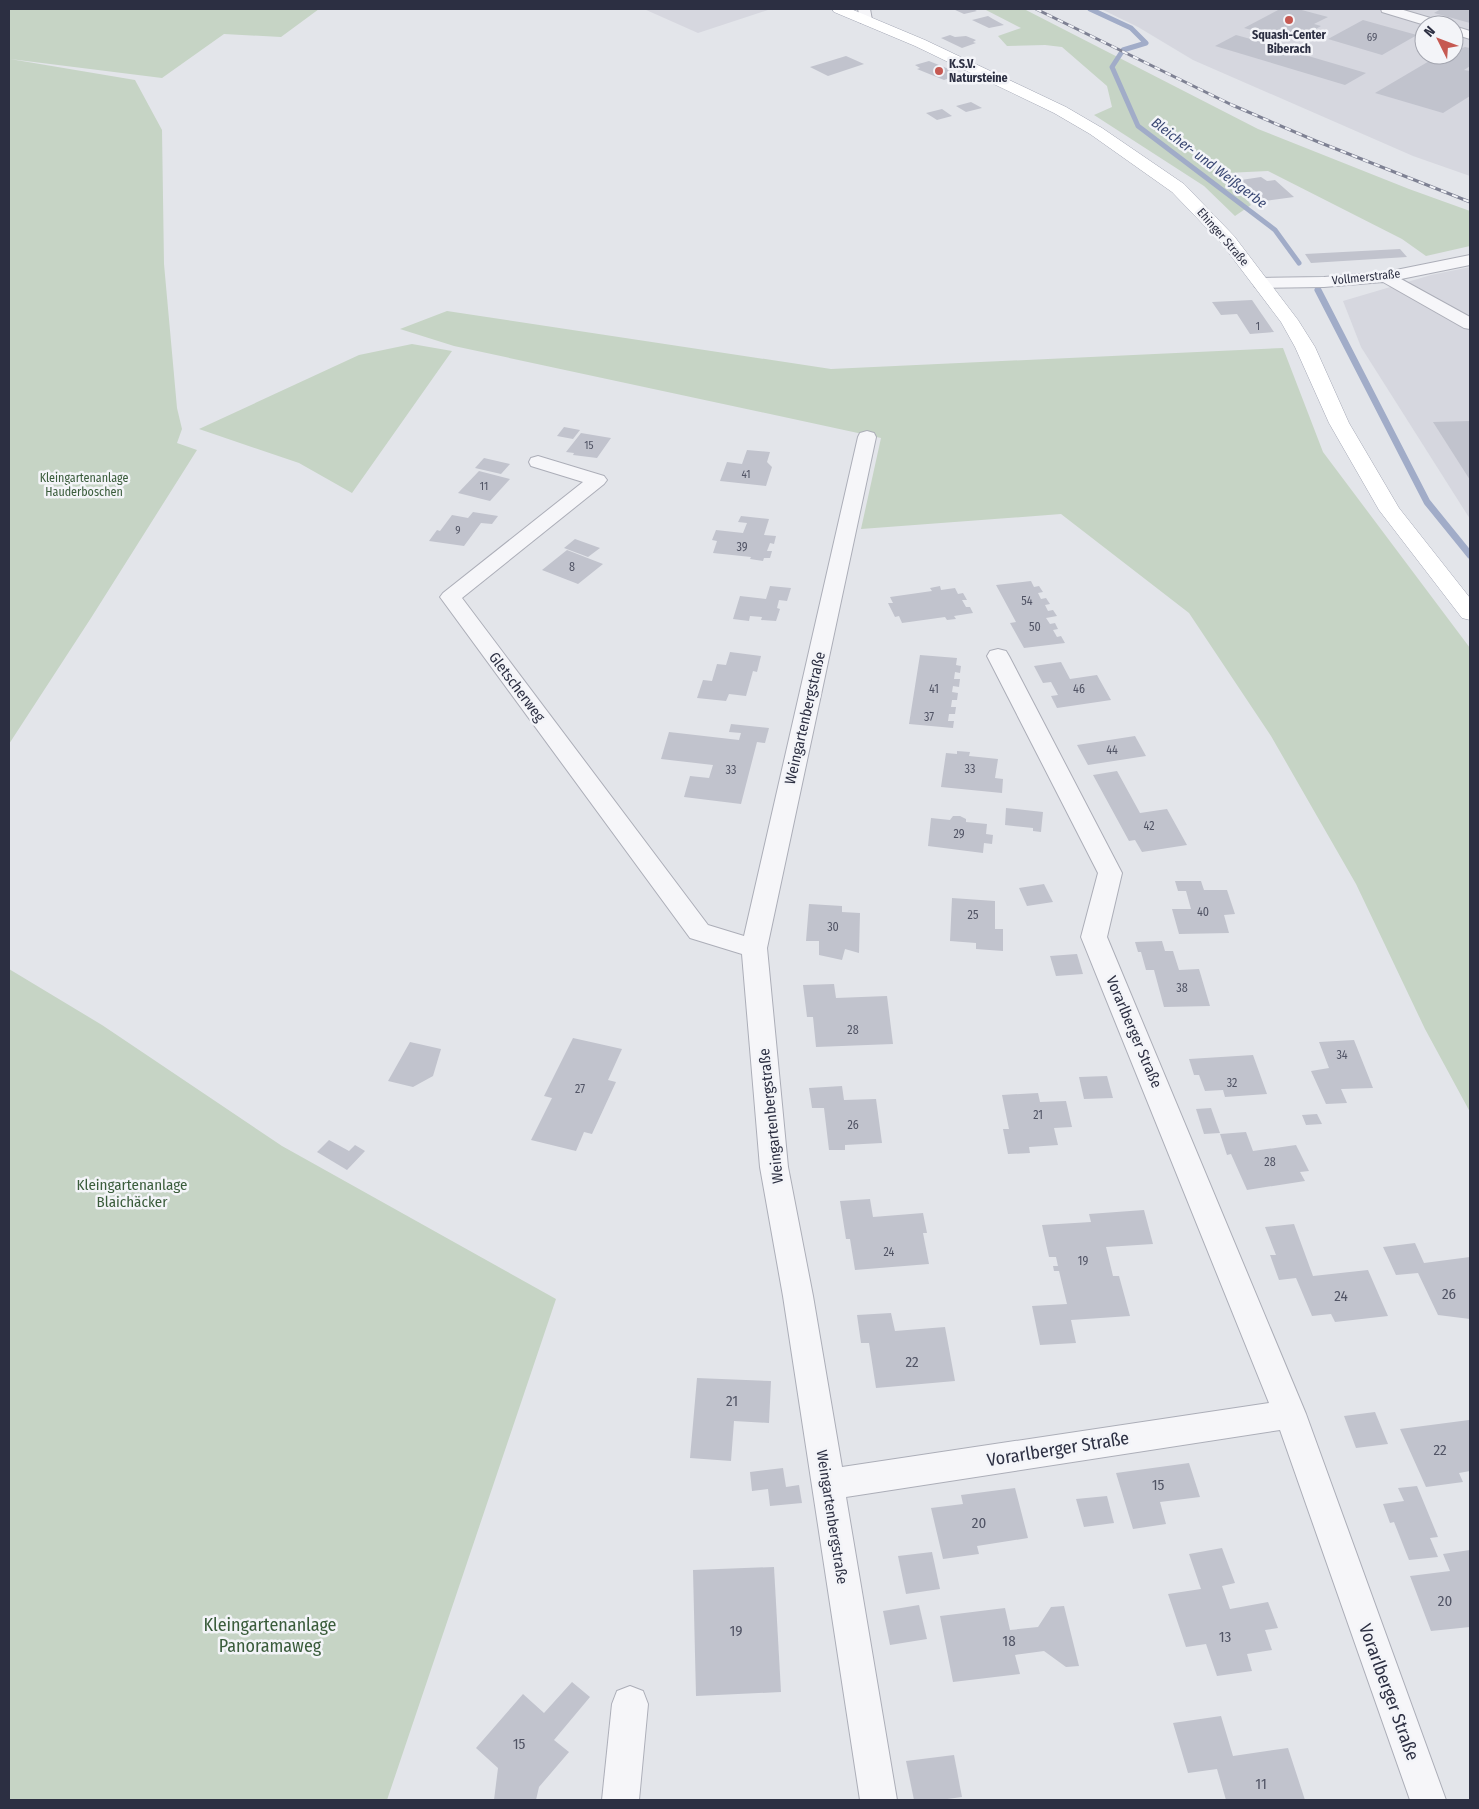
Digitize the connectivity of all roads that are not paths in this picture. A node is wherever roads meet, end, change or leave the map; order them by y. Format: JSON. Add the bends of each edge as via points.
{"nodes":[{"id":1,"x":838,"y":9,"type":"edge"},
{"id":2,"x":1387,"y":9,"type":"edge"},
{"id":3,"x":865,"y":14,"type":"edge"},
{"id":4,"x":1414,"y":17,"type":"edge"},
{"id":5,"x":1470,"y":260,"type":"edge"},
{"id":6,"x":1386,"y":277,"type":"junction"},
{"id":7,"x":1262,"y":283,"type":"junction"},
{"id":8,"x":1470,"y":324,"type":"edge"},
{"id":9,"x":867,"y":437,"type":"dead end"},
{"id":10,"x":538,"y":462,"type":"dead end"},
{"id":11,"x":1470,"y":613,"type":"edge"},
{"id":12,"x":998,"y":656,"type":"dead end"},
{"id":13,"x":754,"y":948,"type":"junction"},
{"id":14,"x":1290,"y":1414,"type":"junction"},
{"id":15,"x":827,"y":1485,"type":"junction"},
{"id":16,"x":630,"y":1704,"type":"dead end"},
{"id":17,"x":620,"y":1800,"type":"edge"},
{"id":18,"x":878,"y":1800,"type":"edge"},
{"id":19,"x":1428,"y":1800,"type":"edge"}],
"edges":[{"from":1,"to":3,"type":"main road","name":"Ehinger Straße"},
{"from":2,"to":4,"type":"street"},
{"from":3,"to":7,"type":"main road","name":"Ehinger Straße","via":[[1015,86],[1096,131],[1178,188],[1228,240]]},
{"from":5,"to":6,"type":"street","name":"Vollmerstraße"},
{"from":6,"to":7,"type":"street","name":"Vollmerstraße"},
{"from":6,"to":8,"type":"street"},
{"from":7,"to":11,"type":"main road","name":"Ehinger Straße","via":[[1305,347],[1339,422],[1390,510]]},
{"from":9,"to":13,"type":"street","name":"Weingartenbergstraße"},
{"from":10,"to":13,"type":"street","name":"Gletscherweg","via":[[596,480],[450,597],[699,932]]},
{"from":12,"to":14,"type":"street","name":"Vorarlberger Straße","via":[[1110,873],[1094,937]]},
{"from":13,"to":15,"type":"street","name":"Weingartenbergstraße","via":[[774,1167]]},
{"from":14,"to":15,"type":"street","name":"Vorarlberger Straße"},
{"from":14,"to":19,"type":"street","name":"Vorarlberger Straße"},
{"from":15,"to":18,"type":"street","name":"Weingartenbergstraße"},
{"from":16,"to":17,"type":"street"}]}
